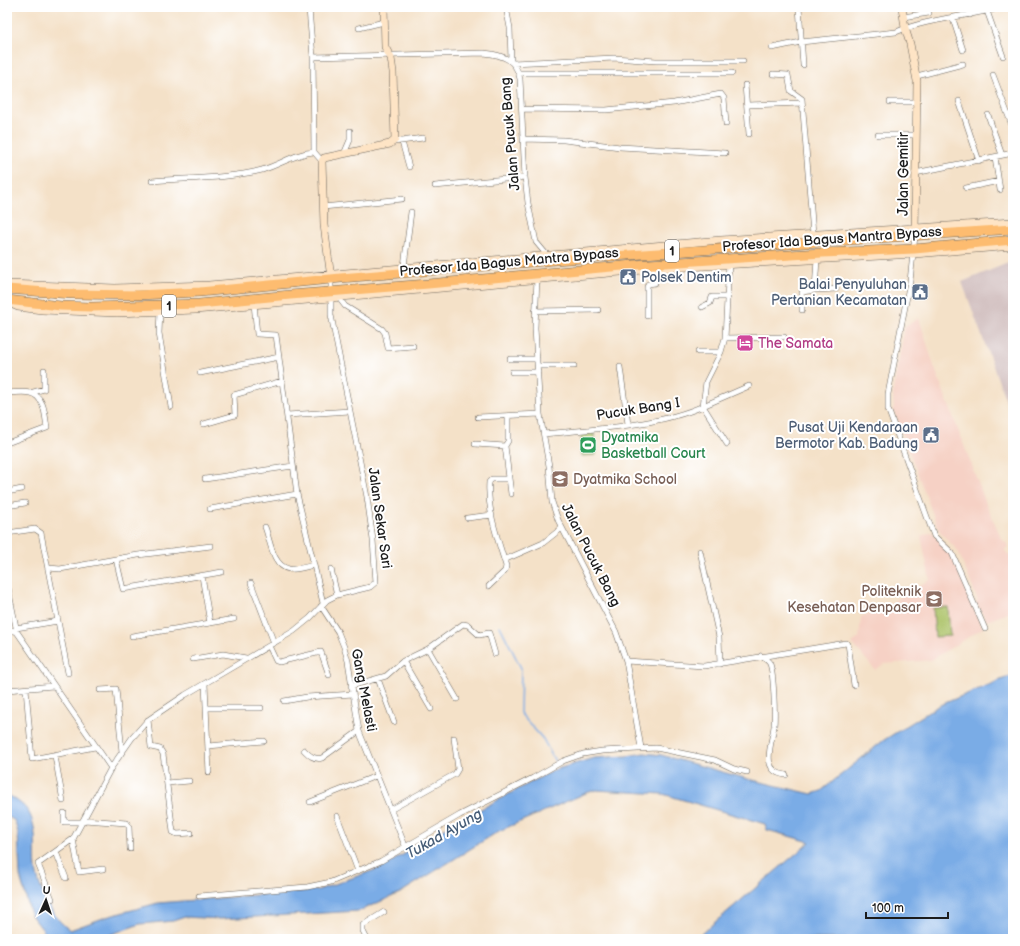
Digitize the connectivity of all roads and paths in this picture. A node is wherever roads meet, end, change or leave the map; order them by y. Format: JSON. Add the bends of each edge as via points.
{"nodes":[{"id":1,"x":384,"y":7,"type":"edge"},
{"id":2,"x":506,"y":7,"type":"edge"},
{"id":3,"x":799,"y":7,"type":"edge"},
{"id":4,"x":902,"y":7,"type":"edge"},
{"id":5,"x":969,"y":7,"type":"edge"},
{"id":6,"x":1002,"y":7,"type":"edge"},
{"id":7,"x":309,"y":9,"type":"dead end"},
{"id":8,"x":987,"y":12,"type":"junction"},
{"id":9,"x":929,"y":13,"type":"dead end"},
{"id":10,"x":970,"y":15,"type":"junction"},
{"id":11,"x":903,"y":17,"type":"junction"},
{"id":12,"x":953,"y":19,"type":"junction"},
{"id":13,"x":384,"y":22,"type":"junction"},
{"id":14,"x":359,"y":28,"type":"dead end"},
{"id":15,"x":910,"y":28,"type":"junction"},
{"id":16,"x":801,"y":42,"type":"junction"},
{"id":17,"x":772,"y":48,"type":"dead end"},
{"id":18,"x":962,"y":50,"type":"dead end"},
{"id":19,"x":389,"y":55,"type":"junction"},
{"id":20,"x":1003,"y":56,"type":"dead end"},
{"id":21,"x":313,"y":57,"type":"junction"},
{"id":22,"x":512,"y":62,"type":"junction"},
{"id":23,"x":743,"y":62,"type":"dead end"},
{"id":24,"x":963,"y":64,"type":"dead end"},
{"id":25,"x":803,"y":65,"type":"dead end"},
{"id":26,"x":518,"y":73,"type":"junction"},
{"id":27,"x":732,"y":73,"type":"dead end"},
{"id":28,"x":774,"y":74,"type":"dead end"},
{"id":29,"x":993,"y":75,"type":"dead end"},
{"id":30,"x":917,"y":76,"type":"junction"},
{"id":31,"x":746,"y":85,"type":"dead end"},
{"id":32,"x":959,"y":101,"type":"dead end"},
{"id":33,"x":890,"y":102,"type":"dead end"},
{"id":34,"x":917,"y":102,"type":"junction"},
{"id":35,"x":802,"y":103,"type":"junction"},
{"id":36,"x":748,"y":105,"type":"junction"},
{"id":37,"x":522,"y":108,"type":"junction"},
{"id":38,"x":988,"y":115,"type":"dead end"},
{"id":39,"x":726,"y":124,"type":"dead end"},
{"id":40,"x":1013,"y":128,"type":"edge"},
{"id":41,"x":350,"y":131,"type":"dead end"},
{"id":42,"x":749,"y":134,"type":"dead end"},
{"id":43,"x":878,"y":135,"type":"dead end"},
{"id":44,"x":916,"y":135,"type":"junction"},
{"id":45,"x":423,"y":138,"type":"dead end"},
{"id":46,"x":523,"y":139,"type":"junction"},
{"id":47,"x":394,"y":142,"type":"junction"},
{"id":48,"x":402,"y":142,"type":"junction"},
{"id":49,"x":314,"y":152,"type":"junction"},
{"id":50,"x":725,"y":153,"type":"dead end"},
{"id":51,"x":1013,"y":153,"type":"edge"},
{"id":52,"x":344,"y":154,"type":"junction"},
{"id":53,"x":1002,"y":155,"type":"junction"},
{"id":54,"x":995,"y":157,"type":"junction"},
{"id":55,"x":322,"y":161,"type":"junction"},
{"id":56,"x":979,"y":161,"type":"junction"},
{"id":57,"x":409,"y":167,"type":"dead end"},
{"id":58,"x":915,"y":173,"type":"junction"},
{"id":59,"x":525,"y":177,"type":"junction"},
{"id":60,"x":152,"y":181,"type":"dead end"},
{"id":61,"x":999,"y":181,"type":"junction"},
{"id":62,"x":435,"y":186,"type":"dead end"},
{"id":63,"x":966,"y":188,"type":"dead end"},
{"id":64,"x":1000,"y":190,"type":"dead end"},
{"id":65,"x":402,"y":199,"type":"dead end"},
{"id":66,"x":323,"y":208,"type":"junction"},
{"id":67,"x":411,"y":212,"type":"dead end"},
{"id":68,"x":1013,"y":222,"type":"edge"},
{"id":69,"x":1013,"y":229,"type":"edge"},
{"id":70,"x":915,"y":232,"type":"junction"},
{"id":71,"x":813,"y":234,"type":"junction"},
{"id":72,"x":1013,"y":240,"type":"edge"},
{"id":73,"x":722,"y":244,"type":"junction"},
{"id":74,"x":1013,"y":246,"type":"edge"},
{"id":75,"x":914,"y":252,"type":"junction"},
{"id":76,"x":546,"y":254,"type":"junction"},
{"id":77,"x":599,"y":257,"type":"junction"},
{"id":78,"x":817,"y":259,"type":"junction"},
{"id":79,"x":478,"y":263,"type":"junction"},
{"id":80,"x":729,"y":263,"type":"junction"},
{"id":81,"x":404,"y":266,"type":"junction"},
{"id":82,"x":602,"y":268,"type":"junction"},
{"id":83,"x":654,"y":269,"type":"junction"},
{"id":84,"x":331,"y":276,"type":"junction"},
{"id":85,"x":537,"y":277,"type":"junction"},
{"id":86,"x":7,"y":284,"type":"edge"},
{"id":87,"x":836,"y":289,"type":"dead end"},
{"id":88,"x":7,"y":290,"type":"edge"},
{"id":89,"x":815,"y":290,"type":"junction"},
{"id":90,"x":334,"y":296,"type":"junction"},
{"id":91,"x":728,"y":297,"type":"junction"},
{"id":92,"x":7,"y":301,"type":"edge"},
{"id":93,"x":254,"y":304,"type":"junction"},
{"id":94,"x":702,"y":307,"type":"dead end"},
{"id":95,"x":598,"y":310,"type":"dead end"},
{"id":96,"x":802,"y":310,"type":"dead end"},
{"id":97,"x":160,"y":311,"type":"junction"},
{"id":98,"x":535,"y":311,"type":"junction"},
{"id":99,"x":647,"y":316,"type":"dead end"},
{"id":100,"x":784,"y":337,"type":"dead end"},
{"id":101,"x":725,"y":338,"type":"junction"},
{"id":102,"x":413,"y":346,"type":"dead end"},
{"id":103,"x":698,"y":352,"type":"dead end"},
{"id":104,"x":721,"y":352,"type":"junction"},
{"id":105,"x":279,"y":357,"type":"junction"},
{"id":106,"x":510,"y":359,"type":"dead end"},
{"id":107,"x":537,"y":359,"type":"junction"},
{"id":108,"x":574,"y":366,"type":"dead end"},
{"id":109,"x":620,"y":367,"type":"dead end"},
{"id":110,"x":538,"y":369,"type":"junction"},
{"id":111,"x":44,"y":370,"type":"dead end"},
{"id":112,"x":512,"y":372,"type":"dead end"},
{"id":113,"x":200,"y":373,"type":"dead end"},
{"id":114,"x":282,"y":381,"type":"junction"},
{"id":115,"x":749,"y":386,"type":"dead end"},
{"id":116,"x":7,"y":393,"type":"edge"},
{"id":117,"x":30,"y":393,"type":"junction"},
{"id":118,"x":704,"y":406,"type":"junction"},
{"id":119,"x":171,"y":407,"type":"dead end"},
{"id":120,"x":350,"y":411,"type":"junction"},
{"id":121,"x":540,"y":414,"type":"junction"},
{"id":122,"x":287,"y":415,"type":"junction"},
{"id":123,"x":508,"y":416,"type":"junction"},
{"id":124,"x":478,"y":417,"type":"dead end"},
{"id":125,"x":204,"y":424,"type":"dead end"},
{"id":126,"x":628,"y":424,"type":"junction"},
{"id":127,"x":544,"y":434,"type":"junction"},
{"id":128,"x":7,"y":443,"type":"edge"},
{"id":129,"x":475,"y":444,"type":"dead end"},
{"id":130,"x":727,"y":444,"type":"dead end"},
{"id":131,"x":505,"y":446,"type":"junction"},
{"id":132,"x":292,"y":466,"type":"junction"},
{"id":133,"x":205,"y":479,"type":"dead end"},
{"id":134,"x":509,"y":479,"type":"junction"},
{"id":135,"x":22,"y":489,"type":"dead end"},
{"id":136,"x":7,"y":492,"type":"edge"},
{"id":137,"x":297,"y":494,"type":"junction"},
{"id":138,"x":511,"y":494,"type":"dead end"},
{"id":139,"x":25,"y":503,"type":"dead end"},
{"id":140,"x":7,"y":506,"type":"edge"},
{"id":141,"x":210,"y":509,"type":"dead end"},
{"id":142,"x":492,"y":515,"type":"junction"},
{"id":143,"x":467,"y":518,"type":"dead end"},
{"id":144,"x":265,"y":527,"type":"dead end"},
{"id":145,"x":562,"y":528,"type":"junction"},
{"id":146,"x":7,"y":533,"type":"edge"},
{"id":147,"x":211,"y":546,"type":"dead end"},
{"id":148,"x":700,"y":551,"type":"dead end"},
{"id":149,"x":116,"y":559,"type":"junction"},
{"id":150,"x":504,"y":560,"type":"junction"},
{"id":151,"x":313,"y":565,"type":"junction"},
{"id":152,"x":49,"y":568,"type":"junction"},
{"id":153,"x":331,"y":569,"type":"dead end"},
{"id":154,"x":222,"y":572,"type":"dead end"},
{"id":155,"x":202,"y":576,"type":"junction"},
{"id":156,"x":251,"y":583,"type":"dead end"},
{"id":157,"x":7,"y":584,"type":"edge"},
{"id":158,"x":489,"y":586,"type":"dead end"},
{"id":159,"x":337,"y":595,"type":"junction"},
{"id":160,"x":322,"y":604,"type":"junction"},
{"id":161,"x":234,"y":619,"type":"dead end"},
{"id":162,"x":58,"y":620,"type":"junction"},
{"id":163,"x":210,"y":623,"type":"junction"},
{"id":164,"x":7,"y":629,"type":"edge"},
{"id":165,"x":985,"y":629,"type":"dead end"},
{"id":166,"x":17,"y":630,"type":"junction"},
{"id":167,"x":132,"y":636,"type":"dead end"},
{"id":168,"x":272,"y":644,"type":"junction"},
{"id":169,"x":428,"y":649,"type":"junction"},
{"id":170,"x":495,"y":654,"type":"dead end"},
{"id":171,"x":761,"y":656,"type":"junction"},
{"id":172,"x":246,"y":658,"type":"junction"},
{"id":173,"x":193,"y":659,"type":"dead end"},
{"id":174,"x":403,"y":661,"type":"junction"},
{"id":175,"x":626,"y":661,"type":"junction"},
{"id":176,"x":720,"y":664,"type":"junction"},
{"id":177,"x":68,"y":673,"type":"dead end"},
{"id":178,"x":329,"y":675,"type":"dead end"},
{"id":179,"x":378,"y":679,"type":"junction"},
{"id":180,"x":205,"y":684,"type":"junction"},
{"id":181,"x":854,"y":685,"type":"dead end"},
{"id":182,"x":53,"y":686,"type":"junction"},
{"id":183,"x":351,"y":686,"type":"junction"},
{"id":184,"x":26,"y":689,"type":"junction"},
{"id":185,"x":7,"y":690,"type":"edge"},
{"id":186,"x":100,"y":690,"type":"dead end"},
{"id":187,"x":353,"y":694,"type":"junction"},
{"id":188,"x":457,"y":698,"type":"dead end"},
{"id":189,"x":284,"y":702,"type":"dead end"},
{"id":190,"x":206,"y":708,"type":"junction"},
{"id":191,"x":261,"y":708,"type":"dead end"},
{"id":192,"x":431,"y":709,"type":"dead end"},
{"id":193,"x":148,"y":720,"type":"junction"},
{"id":194,"x":394,"y":722,"type":"dead end"},
{"id":195,"x":359,"y":731,"type":"junction"},
{"id":196,"x":454,"y":738,"type":"dead end"},
{"id":197,"x":264,"y":741,"type":"dead end"},
{"id":198,"x":208,"y":746,"type":"junction"},
{"id":199,"x":95,"y":747,"type":"junction"},
{"id":200,"x":641,"y":748,"type":"junction"},
{"id":201,"x":304,"y":750,"type":"dead end"},
{"id":202,"x":122,"y":752,"type":"junction"},
{"id":203,"x":54,"y":756,"type":"junction"},
{"id":204,"x":111,"y":768,"type":"junction"},
{"id":205,"x":209,"y":772,"type":"dead end"},
{"id":206,"x":747,"y":772,"type":"dead end"},
{"id":207,"x":786,"y":775,"type":"dead end"},
{"id":208,"x":376,"y":776,"type":"junction"},
{"id":209,"x":189,"y":781,"type":"dead end"},
{"id":210,"x":167,"y":783,"type":"junction"},
{"id":211,"x":63,"y":801,"type":"dead end"},
{"id":212,"x":310,"y":802,"type":"dead end"},
{"id":213,"x":392,"y":810,"type":"junction"},
{"id":214,"x":64,"y":813,"type":"dead end"},
{"id":215,"x":337,"y":816,"type":"dead end"},
{"id":216,"x":83,"y":821,"type":"junction"},
{"id":217,"x":190,"y":833,"type":"dead end"},
{"id":218,"x":73,"y":839,"type":"junction"},
{"id":219,"x":406,"y":848,"type":"junction"},
{"id":220,"x":130,"y":849,"type":"dead end"},
{"id":221,"x":56,"y":852,"type":"junction"},
{"id":222,"x":103,"y":869,"type":"dead end"},
{"id":223,"x":358,"y":871,"type":"junction"},
{"id":224,"x":66,"y":878,"type":"dead end"},
{"id":225,"x":199,"y":896,"type":"dead end"},
{"id":226,"x":52,"y":899,"type":"dead end"},
{"id":227,"x":384,"y":912,"type":"dead end"},
{"id":228,"x":367,"y":939,"type":"edge"}],
"edges":[{"from":1,"to":13,"type":"street"},
{"from":2,"to":22,"type":"street"},
{"from":3,"to":16,"type":"street"},
{"from":4,"to":11,"type":"street","name":"Jalan Gemitir"},
{"from":5,"to":10,"type":"street"},
{"from":6,"to":8,"type":"street"},
{"from":7,"to":21,"type":"street"},
{"from":8,"to":10,"type":"street"},
{"from":8,"to":20,"type":"street"},
{"from":9,"to":11,"type":"street"},
{"from":10,"to":12,"type":"street"},
{"from":11,"to":15,"type":"street","name":"Jalan Gemitir"},
{"from":12,"to":15,"type":"street"},
{"from":12,"to":18,"type":"street"},
{"from":13,"to":14,"type":"street"},
{"from":13,"to":19,"type":"street","via":[[385,47]]},
{"from":15,"to":16,"type":"street","via":[[896,32]]},
{"from":15,"to":30,"type":"street","name":"Jalan Gemitir","via":[[910,44]]},
{"from":16,"to":17,"type":"street"},
{"from":16,"to":25,"type":"street"},
{"from":19,"to":21,"type":"street","name":"Jalan Pucuk Bang"},
{"from":19,"to":22,"type":"street","name":"Jalan Pucuk Bang","via":[[484,53],[502,56]]},
{"from":19,"to":47,"type":"street","via":[[393,72]]},
{"from":21,"to":49,"type":"street"},
{"from":22,"to":23,"type":"street","via":[[614,58]]},
{"from":22,"to":26,"type":"street","name":"Jalan Pucuk Bang"},
{"from":24,"to":30,"type":"street"},
{"from":26,"to":27,"type":"street"},
{"from":26,"to":37,"type":"street","name":"Jalan Pucuk Bang"},
{"from":28,"to":35,"type":"street","via":[[788,76],[791,91],[802,98]]},
{"from":29,"to":40,"type":"street"},
{"from":30,"to":34,"type":"street","name":"Jalan Gemitir"},
{"from":31,"to":36,"type":"street"},
{"from":32,"to":56,"type":"street"},
{"from":33,"to":34,"type":"street"},
{"from":34,"to":44,"type":"street","name":"Jalan Gemitir"},
{"from":35,"to":36,"type":"street"},
{"from":35,"to":71,"type":"street"},
{"from":36,"to":42,"type":"street"},
{"from":37,"to":39,"type":"street","via":[[606,110],[674,103],[721,94],[724,98]]},
{"from":37,"to":46,"type":"street","name":"Jalan Pucuk Bang"},
{"from":38,"to":53,"type":"street"},
{"from":41,"to":52,"type":"street","via":[[350,140]]},
{"from":43,"to":44,"type":"street"},
{"from":44,"to":58,"type":"street","name":"Jalan Gemitir"},
{"from":45,"to":48,"type":"street"},
{"from":46,"to":50,"type":"street"},
{"from":46,"to":59,"type":"street","name":"Jalan Pucuk Bang"},
{"from":47,"to":48,"type":"street"},
{"from":47,"to":52,"type":"street"},
{"from":48,"to":57,"type":"street"},
{"from":49,"to":55,"type":"street"},
{"from":49,"to":60,"type":"street","via":[[240,174]]},
{"from":51,"to":53,"type":"street"},
{"from":52,"to":55,"type":"street","via":[[324,158]]},
{"from":53,"to":54,"type":"street"},
{"from":54,"to":56,"type":"street"},
{"from":54,"to":61,"type":"street"},
{"from":55,"to":66,"type":"street"},
{"from":56,"to":58,"type":"street"},
{"from":58,"to":70,"type":"street","name":"Jalan Gemitir"},
{"from":59,"to":62,"type":"street"},
{"from":59,"to":76,"type":"street","name":"Jalan Pucuk Bang","via":[[536,242]]},
{"from":61,"to":63,"type":"street"},
{"from":61,"to":64,"type":"street"},
{"from":65,"to":66,"type":"street"},
{"from":66,"to":84,"type":"street"},
{"from":67,"to":81,"type":"street"},
{"from":68,"to":70,"type":"street"},
{"from":69,"to":70,"type":"highway","name":"Profesor Ida Bagus Mantra Bypass","number":"1"},
{"from":70,"to":71,"type":"street"},
{"from":70,"to":73,"type":"highway","name":"Profesor Ida Bagus Mantra Bypass","number":"1"},
{"from":70,"to":75,"type":"street","name":"Jalan Gemitir"},
{"from":71,"to":73,"type":"street"},
{"from":72,"to":75,"type":"highway","name":"Profesor Ida Bagus Mantra Bypass","number":"1"},
{"from":73,"to":76,"type":"street"},
{"from":73,"to":77,"type":"highway","name":"Profesor Ida Bagus Mantra Bypass","number":"1"},
{"from":74,"to":75,"type":"street"},
{"from":75,"to":78,"type":"street"},
{"from":75,"to":80,"type":"highway","name":"Profesor Ida Bagus Mantra Bypass","number":"1","via":[[822,253]]},
{"from":75,"to":165,"type":"street","name":"Jalan Gemitir","via":[[888,394],[888,410],[934,536],[952,553]]},
{"from":76,"to":79,"type":"street"},
{"from":77,"to":79,"type":"highway","name":"Profesor Ida Bagus Mantra Bypass","number":"1"},
{"from":77,"to":82,"type":"highway"},
{"from":78,"to":80,"type":"street"},
{"from":78,"to":89,"type":"street"},
{"from":79,"to":81,"type":"street"},
{"from":79,"to":84,"type":"highway","name":"Profesor Ida Bagus Mantra Bypass","number":"1"},
{"from":80,"to":82,"type":"highway","name":"Profesor Ida Bagus Mantra Bypass","number":"1"},
{"from":80,"to":83,"type":"street"},
{"from":80,"to":91,"type":"street"},
{"from":81,"to":84,"type":"street"},
{"from":82,"to":85,"type":"highway","name":"Profesor Ida Bagus Mantra Bypass","number":"1"},
{"from":83,"to":85,"type":"street"},
{"from":83,"to":99,"type":"street","via":[[655,283],[648,284],[647,287]]},
{"from":84,"to":86,"type":"street","via":[[166,288],[77,288]]},
{"from":84,"to":88,"type":"highway","name":"Profesor Ida Bagus Mantra Bypass","number":"1","via":[[172,294],[71,294]]},
{"from":84,"to":90,"type":"street","name":"Jalan Sekar Sari"},
{"from":85,"to":90,"type":"highway","name":"Profesor Ida Bagus Mantra Bypass","number":"1"},
{"from":85,"to":98,"type":"street","name":"Jalan Pucuk Bang"},
{"from":87,"to":89,"type":"street"},
{"from":89,"to":96,"type":"street","via":[[802,292]]},
{"from":90,"to":92,"type":"highway","name":"Profesor Ida Bagus Mantra Bypass","number":"1","via":[[162,306],[61,306]]},
{"from":90,"to":93,"type":"street"},
{"from":90,"to":102,"type":"street","via":[[345,306],[382,329],[388,348]]},
{"from":90,"to":120,"type":"street","name":"Jalan Sekar Sari","via":[[331,315]]},
{"from":91,"to":94,"type":"street","via":[[712,297],[710,303]]},
{"from":91,"to":101,"type":"street"},
{"from":92,"to":97,"type":"street","via":[[18,307],[42,310],[112,313]]},
{"from":93,"to":97,"type":"street"},
{"from":93,"to":105,"type":"street","name":"Gang Melasti","via":[[258,334],[275,335]]},
{"from":95,"to":98,"type":"street"},
{"from":97,"to":119,"type":"street","via":[[159,333]]},
{"from":98,"to":107,"type":"street","name":"Jalan Pucuk Bang"},
{"from":100,"to":101,"type":"street"},
{"from":101,"to":104,"type":"street"},
{"from":103,"to":104,"type":"street"},
{"from":104,"to":118,"type":"street","via":[[706,382]]},
{"from":105,"to":113,"type":"street"},
{"from":105,"to":114,"type":"street","name":"Gang Melasti"},
{"from":106,"to":107,"type":"street"},
{"from":107,"to":110,"type":"street","name":"Jalan Pucuk Bang"},
{"from":108,"to":110,"type":"street"},
{"from":109,"to":126,"type":"street"},
{"from":110,"to":112,"type":"street"},
{"from":110,"to":121,"type":"street","name":"Jalan Pucuk Bang"},
{"from":111,"to":117,"type":"street","via":[[44,389]]},
{"from":114,"to":122,"type":"street","name":"Gang Melasti"},
{"from":114,"to":125,"type":"street","via":[[234,395],[235,415]]},
{"from":115,"to":118,"type":"street","name":"Pucuk Bang I"},
{"from":116,"to":117,"type":"street"},
{"from":117,"to":128,"type":"street","via":[[42,403],[46,429]]},
{"from":118,"to":126,"type":"street","name":"Pucuk Bang I","via":[[691,412]]},
{"from":118,"to":130,"type":"street"},
{"from":120,"to":122,"type":"street"},
{"from":120,"to":159,"type":"street","name":"Jalan Sekar Sari","via":[[366,497],[376,582],[370,587]]},
{"from":121,"to":123,"type":"street"},
{"from":121,"to":127,"type":"street","name":"Jalan Pucuk Bang"},
{"from":122,"to":132,"type":"street","name":"Gang Melasti"},
{"from":123,"to":124,"type":"street"},
{"from":123,"to":131,"type":"street","via":[[508,441]]},
{"from":126,"to":127,"type":"street","name":"Pucuk Bang I"},
{"from":127,"to":145,"type":"street","name":"Jalan Pucuk Bang","via":[[552,502]]},
{"from":129,"to":131,"type":"street"},
{"from":131,"to":134,"type":"street"},
{"from":132,"to":133,"type":"street"},
{"from":132,"to":137,"type":"street","name":"Gang Melasti"},
{"from":134,"to":138,"type":"street"},
{"from":134,"to":142,"type":"street","via":[[492,479],[489,482]]},
{"from":135,"to":136,"type":"street"},
{"from":137,"to":141,"type":"street"},
{"from":137,"to":151,"type":"street","name":"Gang Melasti"},
{"from":139,"to":140,"type":"street"},
{"from":142,"to":143,"type":"street"},
{"from":142,"to":150,"type":"street"},
{"from":144,"to":151,"type":"street","via":[[275,558],[282,566],[294,569]]},
{"from":145,"to":150,"type":"street","via":[[543,543]]},
{"from":145,"to":175,"type":"street","name":"Jalan Pucuk Bang","via":[[616,632]]},
{"from":146,"to":152,"type":"street","via":[[38,530],[42,535]]},
{"from":147,"to":149,"type":"street"},
{"from":148,"to":176,"type":"street","via":[[719,637]]},
{"from":149,"to":152,"type":"street","via":[[60,569]]},
{"from":149,"to":155,"type":"street","via":[[124,589]]},
{"from":150,"to":158,"type":"street","via":[[506,568]]},
{"from":151,"to":160,"type":"street","name":"Gang Melasti"},
{"from":152,"to":162,"type":"street"},
{"from":153,"to":159,"type":"street"},
{"from":154,"to":155,"type":"street"},
{"from":155,"to":163,"type":"street"},
{"from":156,"to":168,"type":"street"},
{"from":157,"to":166,"type":"street"},
{"from":159,"to":160,"type":"street","name":"Jalan Sekar Sari"},
{"from":160,"to":168,"type":"street","name":"Jalan Sekar Sari","via":[[303,625]]},
{"from":160,"to":183,"type":"street","name":"Gang Melasti","via":[[338,632],[348,661]]},
{"from":161,"to":163,"type":"street"},
{"from":162,"to":166,"type":"street"},
{"from":162,"to":177,"type":"street"},
{"from":163,"to":167,"type":"street"},
{"from":164,"to":166,"type":"street"},
{"from":166,"to":182,"type":"street"},
{"from":168,"to":172,"type":"street","name":"Jalan Sekar Sari"},
{"from":168,"to":178,"type":"street","via":[[276,661],[279,662],[321,652]]},
{"from":169,"to":170,"type":"street","via":[[465,624],[479,635],[490,634]]},
{"from":169,"to":174,"type":"street"},
{"from":169,"to":188,"type":"street"},
{"from":171,"to":176,"type":"street"},
{"from":171,"to":181,"type":"street","via":[[847,643]]},
{"from":171,"to":207,"type":"street","via":[[770,663],[772,679],[774,726],[768,756],[773,770]]},
{"from":172,"to":173,"type":"street","via":[[223,654]]},
{"from":172,"to":180,"type":"street","name":"Jalan Sekar Sari"},
{"from":174,"to":179,"type":"street","via":[[386,676]]},
{"from":174,"to":192,"type":"street"},
{"from":175,"to":176,"type":"street","via":[[704,666]]},
{"from":175,"to":200,"type":"street","name":"Jalan Pucuk Bang"},
{"from":179,"to":183,"type":"street"},
{"from":179,"to":194,"type":"street"},
{"from":180,"to":190,"type":"street"},
{"from":180,"to":193,"type":"street","name":"Jalan Sekar Sari"},
{"from":182,"to":184,"type":"street"},
{"from":182,"to":199,"type":"street"},
{"from":183,"to":187,"type":"street","name":"Gang Melasti"},
{"from":184,"to":185,"type":"street"},
{"from":184,"to":203,"type":"street","via":[[32,759]]},
{"from":186,"to":202,"type":"street","via":[[117,690]]},
{"from":187,"to":189,"type":"street","via":[[307,697]]},
{"from":187,"to":195,"type":"street","name":"Gang Melasti"},
{"from":190,"to":191,"type":"street"},
{"from":190,"to":198,"type":"street"},
{"from":193,"to":202,"type":"street","name":"Jalan Sekar Sari"},
{"from":193,"to":210,"type":"street","via":[[151,747],[160,749],[163,754]]},
{"from":195,"to":201,"type":"street","via":[[322,758],[311,757]]},
{"from":195,"to":208,"type":"street","name":"Gang Melasti"},
{"from":196,"to":213,"type":"street","via":[[458,769],[456,774]]},
{"from":197,"to":198,"type":"street"},
{"from":198,"to":205,"type":"street"},
{"from":199,"to":203,"type":"street"},
{"from":199,"to":204,"type":"street"},
{"from":200,"to":206,"type":"street","via":[[656,748],[715,760],[738,771]]},
{"from":200,"to":219,"type":"street","via":[[583,754],[563,761],[465,813]]},
{"from":202,"to":204,"type":"street","name":"Jalan Sekar Sari"},
{"from":203,"to":211,"type":"street"},
{"from":204,"to":216,"type":"street","name":"Jalan Sekar Sari"},
{"from":208,"to":212,"type":"street"},
{"from":208,"to":213,"type":"street","name":"Gang Melasti"},
{"from":209,"to":210,"type":"street"},
{"from":210,"to":217,"type":"street","via":[[174,834]]},
{"from":213,"to":219,"type":"street","name":"Gang Melasti"},
{"from":214,"to":216,"type":"street","via":[[64,822]]},
{"from":215,"to":223,"type":"street"},
{"from":216,"to":218,"type":"street","name":"Jalan Sekar Sari"},
{"from":216,"to":220,"type":"street","via":[[127,824]]},
{"from":218,"to":221,"type":"street"},
{"from":218,"to":222,"type":"street","via":[[79,872]]},
{"from":219,"to":223,"type":"street"},
{"from":221,"to":224,"type":"street"},
{"from":221,"to":226,"type":"street","via":[[38,865]]},
{"from":223,"to":225,"type":"street","via":[[319,886]]},
{"from":227,"to":228,"type":"street","via":[[363,925]]}]}
